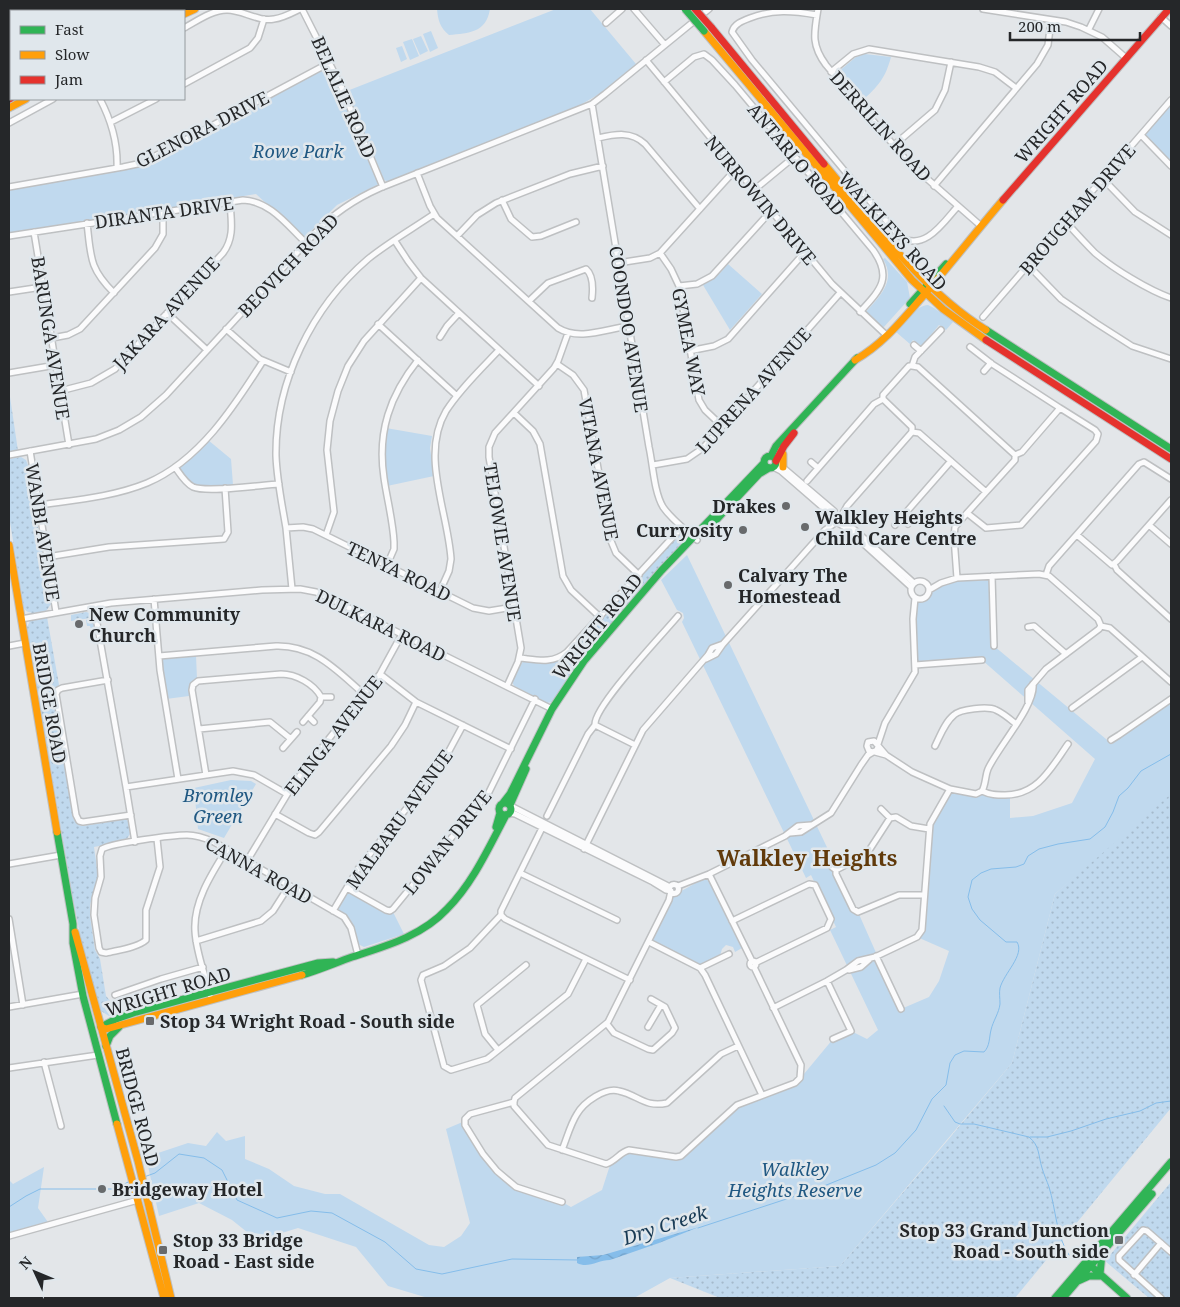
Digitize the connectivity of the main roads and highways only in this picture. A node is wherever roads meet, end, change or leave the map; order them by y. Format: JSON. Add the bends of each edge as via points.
{"nodes":[{"id":1,"x":685,"y":9,"type":"edge"},
{"id":2,"x":696,"y":9,"type":"edge"},
{"id":3,"x":1169,"y":9,"type":"edge"},
{"id":4,"x":707,"y":29,"type":"junction"},
{"id":5,"x":24,"y":100,"type":"edge"},
{"id":6,"x":9,"y":108,"type":"edge"},
{"id":7,"x":914,"y":269,"type":"junction"},
{"id":8,"x":938,"y":275,"type":"junction"},
{"id":9,"x":912,"y":280,"type":"junction"},
{"id":10,"x":927,"y":288,"type":"junction"},
{"id":11,"x":940,"y":295,"type":"junction"},
{"id":12,"x":914,"y":303,"type":"junction"},
{"id":13,"x":938,"y":304,"type":"junction"},
{"id":14,"x":855,"y":360,"type":"junction"},
{"id":15,"x":812,"y":406,"type":"junction"},
{"id":16,"x":798,"y":428,"type":"junction"},
{"id":17,"x":1171,"y":449,"type":"edge"},
{"id":18,"x":1171,"y":459,"type":"edge"},
{"id":19,"x":771,"y":463,"type":"junction"},
{"id":20,"x":784,"y":467,"type":"road end"},
{"id":21,"x":9,"y":545,"type":"edge"},
{"id":22,"x":73,"y":924,"type":"junction"},
{"id":23,"x":78,"y":968,"type":"junction"},
{"id":24,"x":96,"y":1007,"type":"junction"},
{"id":25,"x":121,"y":1021,"type":"junction"},
{"id":26,"x":101,"y":1027,"type":"junction"},
{"id":27,"x":106,"y":1046,"type":"junction"},
{"id":28,"x":100,"y":1063,"type":"junction"},
{"id":29,"x":119,"y":1092,"type":"junction"},
{"id":30,"x":109,"y":1095,"type":"junction"},
{"id":31,"x":1171,"y":1162,"type":"edge"},
{"id":32,"x":1171,"y":1171,"type":"edge"},
{"id":33,"x":147,"y":1197,"type":"junction"},
{"id":34,"x":138,"y":1200,"type":"junction"},
{"id":35,"x":153,"y":1222,"type":"junction"},
{"id":36,"x":145,"y":1224,"type":"junction"},
{"id":37,"x":1102,"y":1254,"type":"junction"},
{"id":38,"x":1088,"y":1264,"type":"junction"},
{"id":39,"x":1101,"y":1275,"type":"junction"},
{"id":40,"x":1077,"y":1282,"type":"junction"},
{"id":41,"x":162,"y":1296,"type":"edge"},
{"id":42,"x":171,"y":1298,"type":"edge"},
{"id":43,"x":1055,"y":1298,"type":"edge"},
{"id":44,"x":1063,"y":1298,"type":"edge"},
{"id":45,"x":1127,"y":1298,"type":"edge"}],
"edges":[{"from":1,"to":4,"type":"main road","name":"WALKLEYS ROAD","bridge":true},
{"from":2,"to":4,"type":"main road","name":"WALKLEYS ROAD","bridge":true},
{"from":3,"to":8,"type":"main road","name":"WRIGHT ROAD"},
{"from":4,"to":7,"type":"main road","name":"WALKLEYS ROAD"},
{"from":4,"to":9,"type":"main road","name":"WALKLEYS ROAD"},
{"from":5,"to":6,"type":"main road"},
{"from":7,"to":8,"type":"main road","via":[[925,275]]},
{"from":7,"to":10,"type":"main road","name":"WALKLEYS ROAD"},
{"from":8,"to":10,"type":"main road","name":"WRIGHT ROAD"},
{"from":8,"to":11,"type":"main road"},
{"from":9,"to":10,"type":"main road","name":"WALKLEYS ROAD"},
{"from":9,"to":12,"type":"main road"},
{"from":10,"to":11,"type":"main road","name":"WALKLEYS ROAD"},
{"from":10,"to":12,"type":"main road","name":"WRIGHT ROAD"},
{"from":10,"to":13,"type":"main road","name":"WALKLEYS ROAD"},
{"from":11,"to":17,"type":"main road","name":"WALKLEYS ROAD","via":[[976,324]]},
{"from":12,"to":13,"type":"main road"},
{"from":12,"to":14,"type":"main road","name":"WRIGHT ROAD"},
{"from":12,"to":14,"type":"main road","name":"WRIGHT ROAD","via":[[879,344]]},
{"from":13,"to":18,"type":"main road","name":"WALKLEYS ROAD","via":[[982,338]]},
{"from":14,"to":15,"type":"main road","name":"WRIGHT ROAD"},
{"from":15,"to":16,"type":"main road","name":"WRIGHT ROAD"},
{"from":15,"to":19,"type":"main road","name":"WRIGHT ROAD","via":[[776,446]]},
{"from":16,"to":19,"type":"main road","name":"WRIGHT ROAD"},
{"from":16,"to":20,"type":"main road","via":[[783,454]]},
{"from":19,"to":25,"type":"main road","name":"WRIGHT ROAD","via":[[682,548],[574,674],[552,709],[506,809],[463,889],[448,910],[409,936],[320,970]]},
{"from":21,"to":22,"type":"main road","name":"BRIDGE ROAD"},
{"from":22,"to":23,"type":"main road","name":"BRIDGE ROAD"},
{"from":22,"to":24,"type":"main road","name":"BRIDGE ROAD"},
{"from":23,"to":26,"type":"main road","via":[[93,1018]]},
{"from":23,"to":28,"type":"main road","name":"BRIDGE ROAD"},
{"from":24,"to":25,"type":"main road","via":[[102,1014]]},
{"from":24,"to":26,"type":"main road","name":"BRIDGE ROAD"},
{"from":25,"to":26,"type":"main road","name":"WRIGHT ROAD"},
{"from":25,"to":27,"type":"main road"},
{"from":26,"to":27,"type":"main road","name":"BRIDGE ROAD"},
{"from":26,"to":28,"type":"main road","via":[[98,1036]]},
{"from":27,"to":29,"type":"main road","name":"BRIDGE ROAD"},
{"from":28,"to":30,"type":"main road","name":"BRIDGE ROAD"},
{"from":29,"to":30,"type":"main road"},
{"from":29,"to":33,"type":"main road","name":"BRIDGE ROAD"},
{"from":30,"to":34,"type":"main road","name":"BRIDGE ROAD"},
{"from":31,"to":38,"type":"main road"},
{"from":32,"to":37,"type":"main road"},
{"from":33,"to":34,"type":"main road"},
{"from":33,"to":35,"type":"main road","name":"BRIDGE ROAD"},
{"from":34,"to":36,"type":"main road","name":"BRIDGE ROAD"},
{"from":35,"to":36,"type":"main road"},
{"from":35,"to":42,"type":"main road","name":"BRIDGE ROAD"},
{"from":36,"to":41,"type":"main road","name":"BRIDGE ROAD"},
{"from":37,"to":38,"type":"main road"},
{"from":37,"to":39,"type":"main road"},
{"from":38,"to":39,"type":"main road"},
{"from":38,"to":40,"type":"main road"},
{"from":38,"to":43,"type":"main road"},
{"from":39,"to":40,"type":"main road"},
{"from":39,"to":45,"type":"main road"},
{"from":40,"to":44,"type":"main road"}]}
